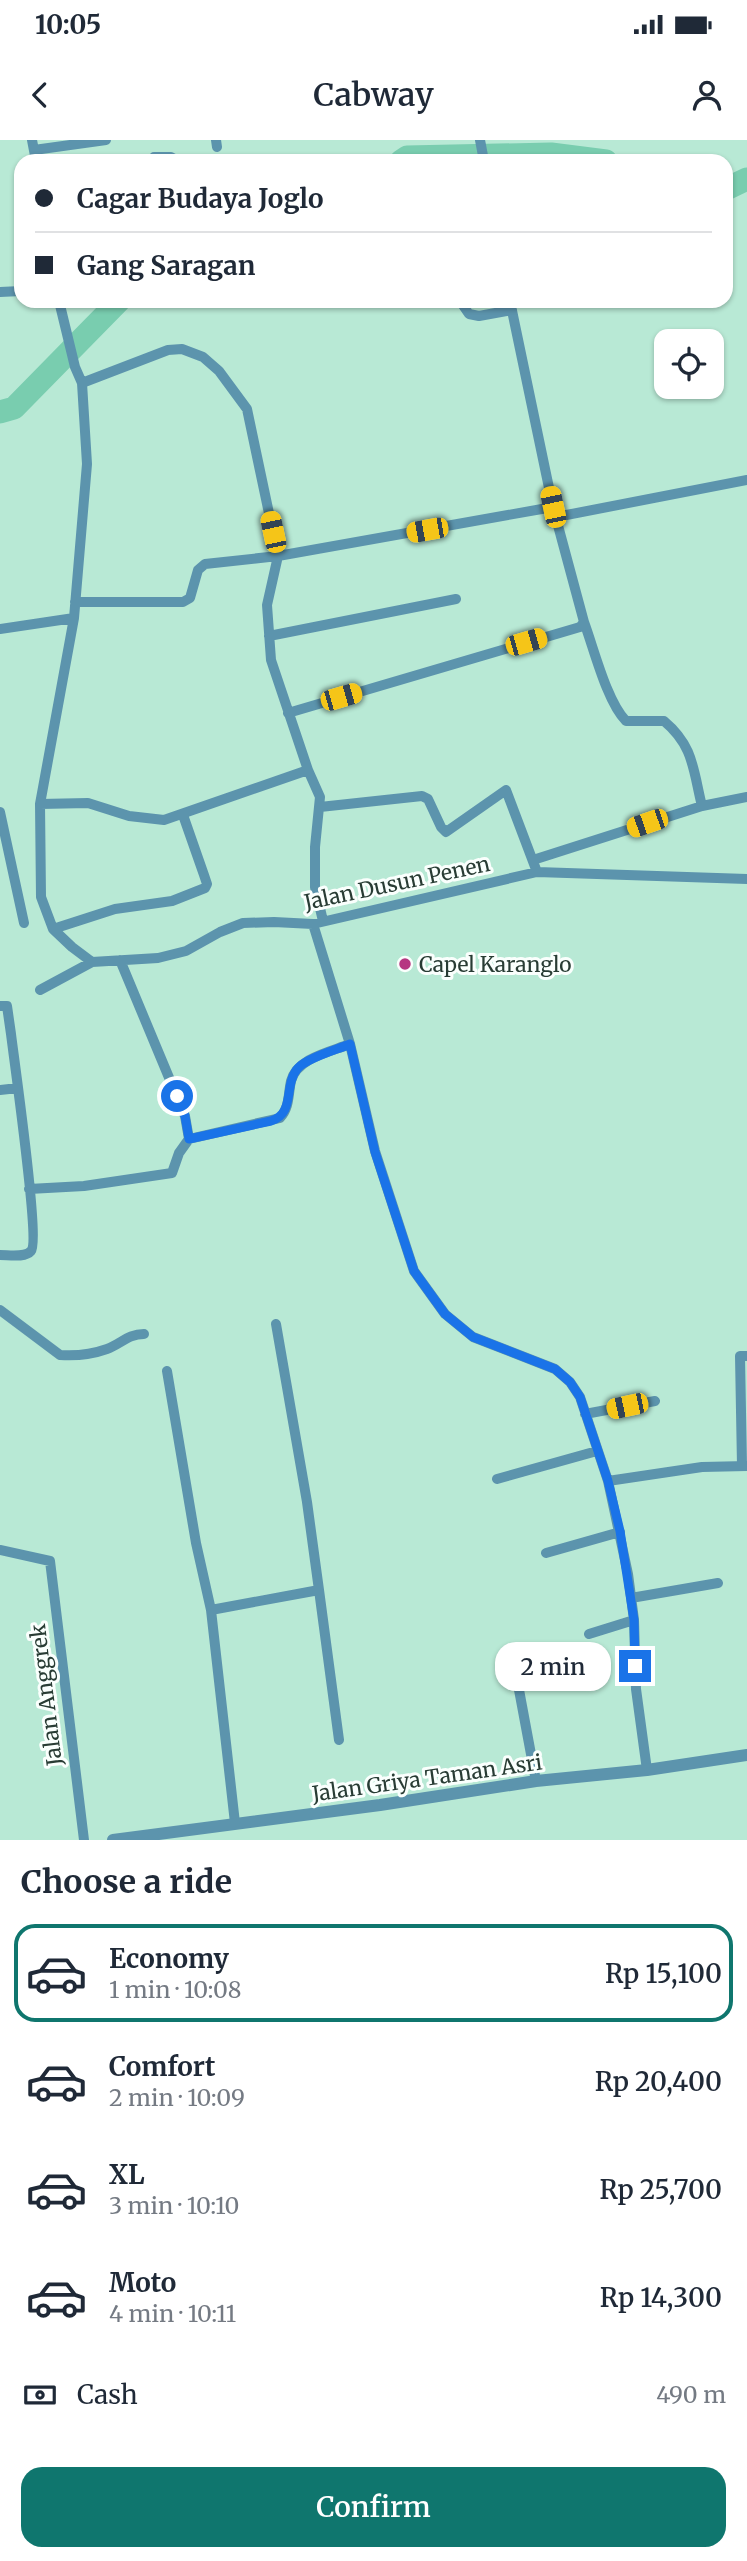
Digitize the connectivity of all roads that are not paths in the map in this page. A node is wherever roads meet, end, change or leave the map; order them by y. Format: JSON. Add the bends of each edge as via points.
{"nodes":[{"id":1,"x":106,"y":140,"type":"edge"},
{"id":2,"x":34,"y":150,"type":"edge"},
{"id":3,"x":61,"y":308,"type":"edge"},
{"id":4,"x":465,"y":308,"type":"edge"},
{"id":5,"x":502,"y":308,"type":"edge"},
{"id":6,"x":512,"y":308,"type":"edge"},
{"id":7,"x":82,"y":383,"type":"junction"},
{"id":8,"x":747,"y":480,"type":"edge"},
{"id":9,"x":555,"y":512,"type":"junction"},
{"id":10,"x":278,"y":556,"type":"junction"},
{"id":11,"x":456,"y":599,"type":"dead end"},
{"id":12,"x":75,"y":602,"type":"junction"},
{"id":13,"x":75,"y":618,"type":"junction"},
{"id":14,"x":584,"y":622,"type":"junction"},
{"id":15,"x":0,"y":629,"type":"edge"},
{"id":16,"x":269,"y":636,"type":"junction"},
{"id":17,"x":288,"y":713,"type":"junction"},
{"id":18,"x":308,"y":770,"type":"junction"},
{"id":19,"x":747,"y":797,"type":"edge"},
{"id":20,"x":40,"y":804,"type":"junction"},
{"id":21,"x":702,"y":806,"type":"junction"},
{"id":22,"x":320,"y":807,"type":"junction"},
{"id":23,"x":0,"y":812,"type":"edge"},
{"id":24,"x":183,"y":815,"type":"junction"},
{"id":25,"x":533,"y":860,"type":"junction"},
{"id":26,"x":537,"y":872,"type":"junction"},
{"id":27,"x":747,"y":879,"type":"edge"},
{"id":28,"x":24,"y":923,"type":"dead end"},
{"id":29,"x":318,"y":923,"type":"junction"},
{"id":30,"x":56,"y":932,"type":"junction"},
{"id":31,"x":120,"y":960,"type":"junction"},
{"id":32,"x":92,"y":962,"type":"junction"},
{"id":33,"x":40,"y":990,"type":"dead end"},
{"id":34,"x":0,"y":1006,"type":"edge"},
{"id":35,"x":350,"y":1044,"type":"junction"},
{"id":36,"x":18,"y":1088,"type":"junction"},
{"id":37,"x":0,"y":1090,"type":"edge"},
{"id":38,"x":189,"y":1139,"type":"junction"},
{"id":39,"x":29,"y":1189,"type":"junction"},
{"id":40,"x":0,"y":1255,"type":"edge"},
{"id":41,"x":0,"y":1310,"type":"edge"},
{"id":42,"x":276,"y":1324,"type":"dead end"},
{"id":43,"x":144,"y":1334,"type":"dead end"},
{"id":44,"x":747,"y":1356,"type":"edge"},
{"id":45,"x":167,"y":1371,"type":"dead end"},
{"id":46,"x":654,"y":1401,"type":"dead end"},
{"id":47,"x":585,"y":1414,"type":"junction"},
{"id":48,"x":597,"y":1451,"type":"junction"},
{"id":49,"x":745,"y":1466,"type":"edge"},
{"id":50,"x":497,"y":1479,"type":"dead end"},
{"id":51,"x":608,"y":1481,"type":"junction"},
{"id":52,"x":620,"y":1531,"type":"junction"},
{"id":53,"x":0,"y":1550,"type":"edge"},
{"id":54,"x":546,"y":1553,"type":"dead end"},
{"id":55,"x":718,"y":1583,"type":"dead end"},
{"id":56,"x":318,"y":1590,"type":"junction"},
{"id":57,"x":631,"y":1598,"type":"junction"},
{"id":58,"x":211,"y":1610,"type":"junction"},
{"id":59,"x":634,"y":1620,"type":"junction"},
{"id":60,"x":589,"y":1634,"type":"dead end"},
{"id":61,"x":514,"y":1663,"type":"dead end"},
{"id":62,"x":339,"y":1740,"type":"dead end"},
{"id":63,"x":747,"y":1755,"type":"edge"},
{"id":64,"x":646,"y":1770,"type":"junction"},
{"id":65,"x":536,"y":1781,"type":"junction"},
{"id":66,"x":235,"y":1823,"type":"junction"},
{"id":67,"x":84,"y":1840,"type":"edge"},
{"id":68,"x":113,"y":1840,"type":"edge"}],
"edges":[{"from":1,"to":2,"type":"street"},
{"from":3,"to":7,"type":"street"},
{"from":4,"to":5,"type":"street","via":[[479,316]]},
{"from":6,"to":9,"type":"street"},
{"from":7,"to":10,"type":"street","via":[[168,350],[182,349],[203,357],[219,371],[247,409]]},
{"from":7,"to":12,"type":"street","via":[[88,464]]},
{"from":8,"to":9,"type":"street"},
{"from":9,"to":10,"type":"street"},
{"from":9,"to":14,"type":"street"},
{"from":10,"to":12,"type":"street","via":[[205,564],[198,570],[190,598],[183,602]]},
{"from":10,"to":16,"type":"street","via":[[267,604]]},
{"from":11,"to":16,"type":"street"},
{"from":12,"to":13,"type":"street"},
{"from":13,"to":15,"type":"street"},
{"from":13,"to":20,"type":"street"},
{"from":14,"to":17,"type":"street","via":[[580,627]]},
{"from":14,"to":21,"type":"street","via":[[623,718],[664,721],[688,748]]},
{"from":16,"to":17,"type":"street","via":[[271,660]]},
{"from":17,"to":18,"type":"street"},
{"from":18,"to":22,"type":"street"},
{"from":18,"to":24,"type":"street"},
{"from":19,"to":21,"type":"street"},
{"from":20,"to":24,"type":"street","via":[[88,803],[145,820]]},
{"from":20,"to":30,"type":"street","via":[[41,897]]},
{"from":21,"to":25,"type":"street"},
{"from":22,"to":25,"type":"street","via":[[422,796],[446,832],[500,793],[509,794]]},
{"from":22,"to":29,"type":"street","via":[[315,847]]},
{"from":23,"to":28,"type":"street"},
{"from":24,"to":30,"type":"street","via":[[205,888],[172,901],[115,909]]},
{"from":25,"to":26,"type":"street"},
{"from":26,"to":27,"type":"street","name":"Jalan Dusun Penen"},
{"from":26,"to":29,"type":"street","name":"Jalan Dusun Penen"},
{"from":29,"to":31,"type":"street","name":"Jalan Dusun Penen","via":[[243,923],[186,951]]},
{"from":29,"to":35,"type":"street"},
{"from":30,"to":32,"type":"street"},
{"from":31,"to":32,"type":"street","name":"Jalan Dusun Penen"},
{"from":31,"to":38,"type":"street","via":[[185,1116]]},
{"from":32,"to":33,"type":"street"},
{"from":34,"to":36,"type":"street","via":[[6,1006]]},
{"from":35,"to":38,"type":"street","via":[[300,1065],[280,1118]]},
{"from":35,"to":47,"type":"street","via":[[375,1152],[414,1271],[445,1314],[473,1337],[555,1369],[570,1382]]},
{"from":36,"to":37,"type":"street"},
{"from":36,"to":39,"type":"street"},
{"from":38,"to":39,"type":"street","via":[[172,1173]]},
{"from":39,"to":40,"type":"street","via":[[34,1245],[26,1254]]},
{"from":41,"to":43,"type":"street","via":[[60,1355],[102,1351],[126,1337]]},
{"from":42,"to":56,"type":"street"},
{"from":44,"to":49,"type":"street","via":[[740,1356]]},
{"from":45,"to":58,"type":"street"},
{"from":46,"to":47,"type":"street"},
{"from":47,"to":48,"type":"street"},
{"from":48,"to":50,"type":"street"},
{"from":48,"to":51,"type":"street"},
{"from":49,"to":51,"type":"street","via":[[702,1467]]},
{"from":51,"to":52,"type":"street"},
{"from":52,"to":54,"type":"street"},
{"from":52,"to":57,"type":"street"},
{"from":53,"to":67,"type":"street","name":"Jalan Anggrek","via":[[50,1561]]},
{"from":55,"to":57,"type":"street"},
{"from":56,"to":58,"type":"street"},
{"from":56,"to":62,"type":"street"},
{"from":57,"to":59,"type":"street"},
{"from":58,"to":66,"type":"street"},
{"from":59,"to":60,"type":"street"},
{"from":59,"to":64,"type":"street","via":[[636,1689]]},
{"from":61,"to":65,"type":"street"},
{"from":63,"to":64,"type":"street","name":"Jalan Griya Taman Asri"},
{"from":64,"to":65,"type":"street","name":"Jalan Griya Taman Asri"},
{"from":65,"to":66,"type":"street","name":"Jalan Griya Taman Asri"},
{"from":66,"to":68,"type":"street","name":"Jalan Griya Taman Asri"}]}
